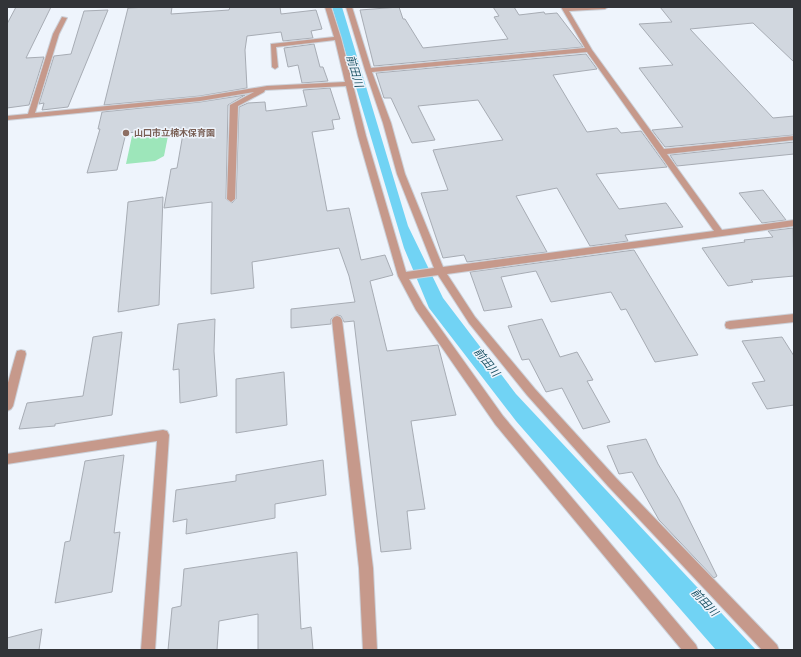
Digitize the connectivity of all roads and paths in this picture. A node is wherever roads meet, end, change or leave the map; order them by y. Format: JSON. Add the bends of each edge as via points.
{"nodes":[{"id":1,"x":328,"y":7,"type":"edge"},
{"id":2,"x":349,"y":7,"type":"edge"},
{"id":3,"x":605,"y":7,"type":"edge"},
{"id":4,"x":564,"y":8,"type":"edge"},
{"id":5,"x":64,"y":18,"type":"dead end"},
{"id":6,"x":338,"y":38,"type":"junction"},
{"id":7,"x":590,"y":50,"type":"junction"},
{"id":8,"x":275,"y":67,"type":"dead end"},
{"id":9,"x":368,"y":70,"type":"junction"},
{"id":10,"x":349,"y":84,"type":"junction"},
{"id":11,"x":268,"y":88,"type":"junction"},
{"id":12,"x":31,"y":116,"type":"junction"},
{"id":13,"x":7,"y":118,"type":"edge"},
{"id":14,"x":794,"y":138,"type":"edge"},
{"id":15,"x":662,"y":152,"type":"junction"},
{"id":16,"x":231,"y":200,"type":"dead end"},
{"id":17,"x":794,"y":223,"type":"edge"},
{"id":18,"x":720,"y":233,"type":"junction"},
{"id":19,"x":439,"y":271,"type":"junction"},
{"id":20,"x":404,"y":276,"type":"junction"},
{"id":21,"x":794,"y":318,"type":"edge"},
{"id":22,"x":337,"y":320,"type":"dead end"},
{"id":23,"x":730,"y":325,"type":"dead end"},
{"id":24,"x":20,"y":354,"type":"dead end"},
{"id":25,"x":7,"y":406,"type":"edge"},
{"id":26,"x":7,"y":459,"type":"edge"},
{"id":27,"x":148,"y":650,"type":"edge"},
{"id":28,"x":370,"y":650,"type":"edge"},
{"id":29,"x":691,"y":650,"type":"edge"},
{"id":30,"x":772,"y":650,"type":"edge"}],
"edges":[{"from":1,"to":6,"type":"street"},
{"from":2,"to":9,"type":"street"},
{"from":3,"to":4,"type":"street"},
{"from":4,"to":7,"type":"street"},
{"from":5,"to":12,"type":"street","via":[[56,34]]},
{"from":6,"to":8,"type":"street","via":[[273,45]]},
{"from":6,"to":10,"type":"street"},
{"from":7,"to":9,"type":"street"},
{"from":7,"to":15,"type":"street"},
{"from":9,"to":19,"type":"street","via":[[387,123],[401,174]]},
{"from":10,"to":11,"type":"street"},
{"from":10,"to":20,"type":"street"},
{"from":11,"to":12,"type":"street","via":[[200,99]]},
{"from":11,"to":16,"type":"street","via":[[234,105]]},
{"from":12,"to":13,"type":"street"},
{"from":14,"to":15,"type":"street"},
{"from":15,"to":18,"type":"street"},
{"from":17,"to":18,"type":"street"},
{"from":18,"to":19,"type":"street"},
{"from":19,"to":20,"type":"street"},
{"from":19,"to":30,"type":"street","via":[[472,320],[532,392],[612,482]]},
{"from":20,"to":29,"type":"street","via":[[419,307],[500,420]]},
{"from":21,"to":23,"type":"street"},
{"from":22,"to":28,"type":"street","via":[[366,568]]},
{"from":24,"to":25,"type":"street"},
{"from":26,"to":27,"type":"street","via":[[163,435]]}]}
